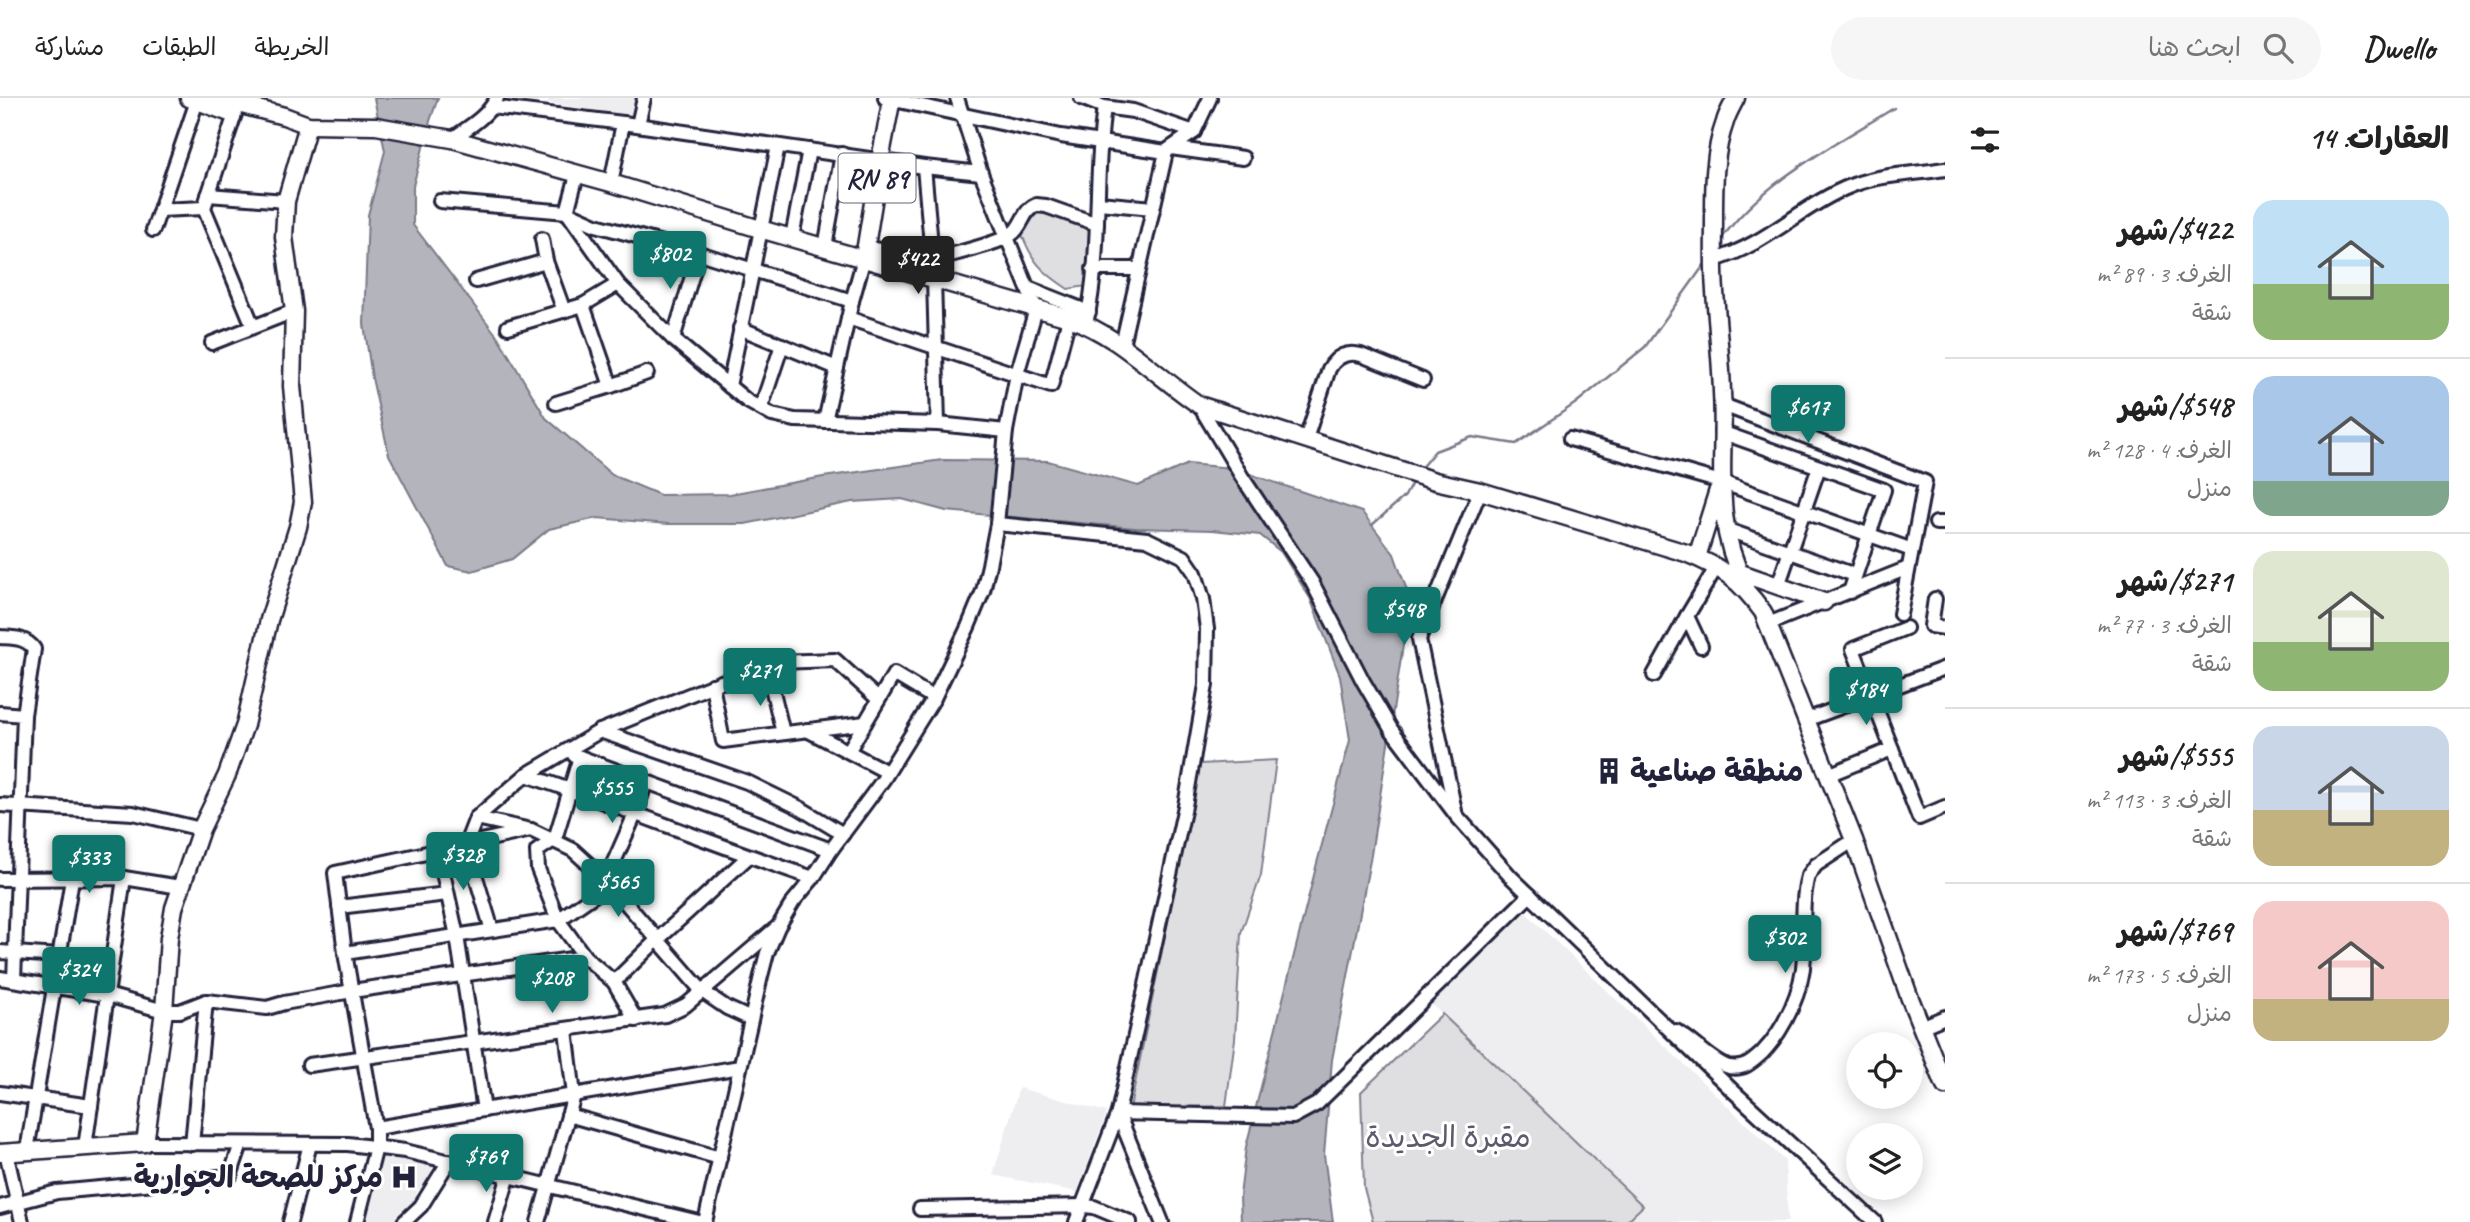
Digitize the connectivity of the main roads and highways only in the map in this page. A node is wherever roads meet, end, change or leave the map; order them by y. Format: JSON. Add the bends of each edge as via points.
{"nodes":[{"id":1,"x":215,"y":98,"type":"edge"},
{"id":2,"x":1736,"y":98,"type":"edge"},
{"id":3,"x":194,"y":99,"type":"edge"},
{"id":4,"x":890,"y":99,"type":"edge"},
{"id":5,"x":236,"y":110,"type":"junction"},
{"id":6,"x":303,"y":124,"type":"junction"},
{"id":7,"x":865,"y":253,"type":"junction"},
{"id":8,"x":1721,"y":482,"type":"junction"},
{"id":9,"x":1697,"y":558,"type":"junction"},
{"id":10,"x":1738,"y":572,"type":"junction"},
{"id":11,"x":1747,"y":589,"type":"junction"},
{"id":12,"x":1824,"y":602,"type":"road end"},
{"id":13,"x":1945,"y":1086,"type":"edge"},
{"id":14,"x":3,"y":1152,"type":"edge"}],
"edges":[{"from":1,"to":5,"type":"main road"},
{"from":2,"to":8,"type":"main road","via":[[1718,148],[1714,193],[1723,405]]},
{"from":3,"to":5,"type":"main road"},
{"from":4,"to":7,"type":"main road","number":"RN 89"},
{"from":5,"to":6,"type":"main road","via":[[284,116]]},
{"from":6,"to":7,"type":"main road","via":[[376,126],[449,138],[825,247]]},
{"from":6,"to":14,"type":"main road","via":[[286,201],[284,237],[294,311],[292,386],[303,502],[245,726],[180,887],[169,938],[164,1011],[145,1143]]},
{"from":7,"to":9,"type":"main road","via":[[1036,309],[1088,318],[1199,404],[1410,473]]},
{"from":8,"to":9,"type":"main road"},
{"from":8,"to":10,"type":"main road","via":[[1725,529]]},
{"from":9,"to":11,"type":"main road","via":[[1717,566]]},
{"from":10,"to":11,"type":"main road"},
{"from":10,"to":12,"type":"main road"},
{"from":11,"to":13,"type":"main road","via":[[1768,624]]}]}
